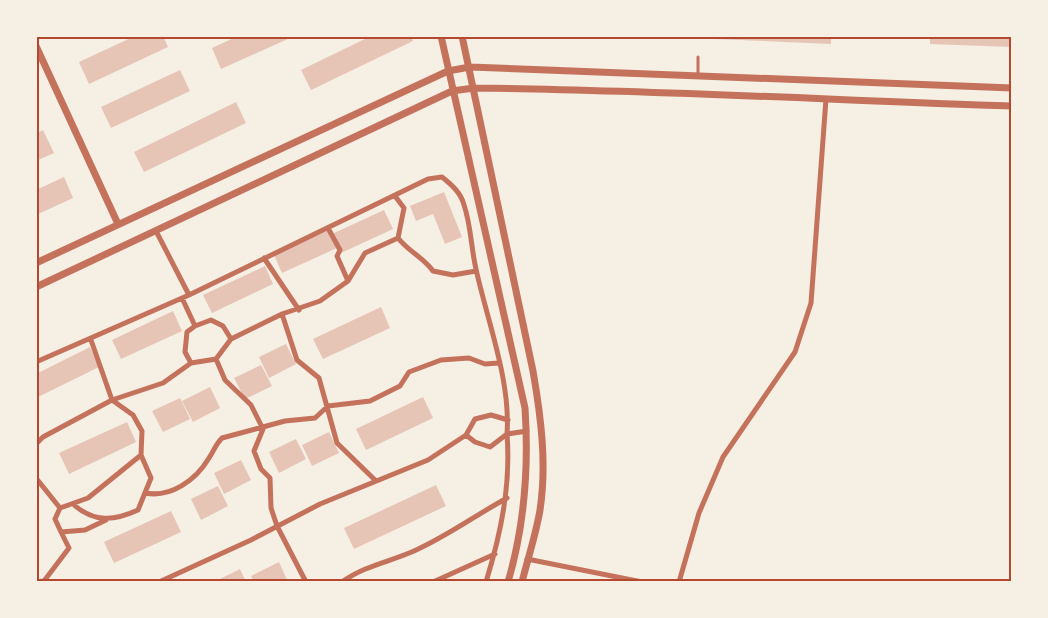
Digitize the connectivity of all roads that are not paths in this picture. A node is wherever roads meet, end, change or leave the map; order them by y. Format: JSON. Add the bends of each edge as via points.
{"nodes":[{"id":1,"x":441,"y":36,"type":"edge"},
{"id":2,"x":462,"y":36,"type":"edge"},
{"id":3,"x":36,"y":46,"type":"edge"},
{"id":4,"x":698,"y":57,"type":"dead end"},
{"id":5,"x":470,"y":67,"type":"junction"},
{"id":6,"x":448,"y":71,"type":"junction"},
{"id":7,"x":698,"y":76,"type":"junction"},
{"id":8,"x":474,"y":88,"type":"junction"},
{"id":9,"x":1012,"y":88,"type":"edge"},
{"id":10,"x":452,"y":91,"type":"junction"},
{"id":11,"x":826,"y":99,"type":"junction"},
{"id":12,"x":1012,"y":106,"type":"edge"},
{"id":13,"x":395,"y":196,"type":"junction"},
{"id":14,"x":118,"y":224,"type":"junction"},
{"id":15,"x":328,"y":228,"type":"junction"},
{"id":16,"x":156,"y":231,"type":"junction"},
{"id":17,"x":398,"y":238,"type":"junction"},
{"id":18,"x":264,"y":258,"type":"junction"},
{"id":19,"x":36,"y":263,"type":"edge"},
{"id":20,"x":476,"y":271,"type":"junction"},
{"id":21,"x":348,"y":281,"type":"junction"},
{"id":22,"x":36,"y":287,"type":"edge"},
{"id":23,"x":185,"y":296,"type":"junction"},
{"id":24,"x":299,"y":310,"type":"junction"},
{"id":25,"x":282,"y":314,"type":"junction"},
{"id":26,"x":195,"y":326,"type":"junction"},
{"id":27,"x":231,"y":339,"type":"junction"},
{"id":28,"x":90,"y":340,"type":"junction"},
{"id":29,"x":216,"y":359,"type":"junction"},
{"id":30,"x":36,"y":362,"type":"edge"},
{"id":31,"x":190,"y":363,"type":"junction"},
{"id":32,"x":498,"y":363,"type":"junction"},
{"id":33,"x":112,"y":400,"type":"junction"},
{"id":34,"x":328,"y":406,"type":"junction"},
{"id":35,"x":508,"y":420,"type":"junction"},
{"id":36,"x":263,"y":429,"type":"junction"},
{"id":37,"x":527,"y":431,"type":"junction"},
{"id":38,"x":507,"y":434,"type":"junction"},
{"id":39,"x":466,"y":435,"type":"junction"},
{"id":40,"x":36,"y":444,"type":"edge"},
{"id":41,"x":141,"y":455,"type":"junction"},
{"id":42,"x":36,"y":477,"type":"edge"},
{"id":43,"x":376,"y":481,"type":"junction"},
{"id":44,"x":145,"y":494,"type":"junction"},
{"id":45,"x":507,"y":498,"type":"junction"},
{"id":46,"x":73,"y":504,"type":"junction"},
{"id":47,"x":60,"y":508,"type":"junction"},
{"id":48,"x":106,"y":520,"type":"junction"},
{"id":49,"x":277,"y":526,"type":"junction"},
{"id":50,"x":61,"y":532,"type":"junction"},
{"id":51,"x":495,"y":554,"type":"junction"},
{"id":52,"x":527,"y":560,"type":"junction"},
{"id":53,"x":36,"y":582,"type":"edge"},
{"id":54,"x":159,"y":582,"type":"edge"},
{"id":55,"x":306,"y":582,"type":"edge"},
{"id":56,"x":342,"y":582,"type":"edge"},
{"id":57,"x":433,"y":582,"type":"edge"},
{"id":58,"x":486,"y":582,"type":"edge"},
{"id":59,"x":507,"y":582,"type":"edge"},
{"id":60,"x":522,"y":582,"type":"edge"},
{"id":61,"x":642,"y":582,"type":"edge"},
{"id":62,"x":679,"y":582,"type":"edge"}],
"edges":[{"from":1,"to":6,"type":"street"},
{"from":2,"to":5,"type":"street"},
{"from":3,"to":14,"type":"street"},
{"from":4,"to":7,"type":"lane"},
{"from":5,"to":6,"type":"street"},
{"from":5,"to":7,"type":"street"},
{"from":5,"to":8,"type":"street"},
{"from":6,"to":10,"type":"street"},
{"from":6,"to":14,"type":"street"},
{"from":7,"to":9,"type":"street"},
{"from":8,"to":10,"type":"street"},
{"from":8,"to":11,"type":"street"},
{"from":8,"to":52,"type":"street","via":[[541,420],[540,510]]},
{"from":10,"to":16,"type":"street"},
{"from":10,"to":37,"type":"street","via":[[517,364]]},
{"from":11,"to":12,"type":"street"},
{"from":11,"to":62,"type":"street","via":[[811,303],[795,352],[723,457],[699,513]]},
{"from":13,"to":15,"type":"street"},
{"from":13,"to":17,"type":"street","via":[[404,208]]},
{"from":13,"to":20,"type":"street","via":[[428,179],[442,177],[454,186],[464,205]]},
{"from":14,"to":19,"type":"street"},
{"from":15,"to":18,"type":"street"},
{"from":15,"to":21,"type":"street","via":[[340,250],[337,256]]},
{"from":16,"to":22,"type":"street"},
{"from":16,"to":23,"type":"street"},
{"from":17,"to":20,"type":"street","via":[[410,253],[425,259],[433,271],[453,275]]},
{"from":17,"to":21,"type":"street","via":[[365,253]]},
{"from":18,"to":23,"type":"street"},
{"from":18,"to":24,"type":"street"},
{"from":20,"to":32,"type":"street"},
{"from":21,"to":24,"type":"street"},
{"from":23,"to":26,"type":"street"},
{"from":23,"to":28,"type":"street"},
{"from":24,"to":25,"type":"street"},
{"from":25,"to":27,"type":"street"},
{"from":25,"to":34,"type":"street","via":[[297,360],[318,378]]},
{"from":26,"to":27,"type":"street","via":[[211,320],[223,326]]},
{"from":26,"to":31,"type":"street","via":[[187,332]]},
{"from":27,"to":29,"type":"street"},
{"from":28,"to":30,"type":"street"},
{"from":28,"to":33,"type":"street"},
{"from":29,"to":31,"type":"street"},
{"from":29,"to":36,"type":"street","via":[[225,380],[251,405]]},
{"from":31,"to":33,"type":"street","via":[[163,383]]},
{"from":32,"to":34,"type":"street","via":[[485,364],[469,358],[441,360],[409,372],[400,386],[370,400]]},
{"from":32,"to":35,"type":"street"},
{"from":33,"to":40,"type":"street"},
{"from":33,"to":41,"type":"street","via":[[133,416],[142,430]]},
{"from":34,"to":36,"type":"street","via":[[315,418],[285,421]]},
{"from":34,"to":43,"type":"street","via":[[337,443]]},
{"from":35,"to":38,"type":"street"},
{"from":35,"to":39,"type":"street","via":[[491,415],[475,419]]},
{"from":36,"to":44,"type":"street","via":[[222,438],[209,459],[180,488],[158,496]]},
{"from":36,"to":49,"type":"street","via":[[254,451],[261,469],[270,478],[271,508]]},
{"from":37,"to":38,"type":"street"},
{"from":37,"to":59,"type":"street","via":[[524,516]]},
{"from":38,"to":39,"type":"street","via":[[490,447]]},
{"from":38,"to":45,"type":"street"},
{"from":39,"to":43,"type":"street","via":[[428,460]]},
{"from":41,"to":44,"type":"street","via":[[151,478]]},
{"from":41,"to":46,"type":"street","via":[[88,498]]},
{"from":42,"to":47,"type":"street"},
{"from":43,"to":49,"type":"street"},
{"from":44,"to":48,"type":"street","via":[[138,510]]},
{"from":45,"to":51,"type":"street"},
{"from":45,"to":56,"type":"street","via":[[414,551]]},
{"from":46,"to":47,"type":"street"},
{"from":46,"to":48,"type":"street","via":[[84,514]]},
{"from":47,"to":50,"type":"street","via":[[54,519]]},
{"from":48,"to":50,"type":"street","via":[[85,530]]},
{"from":49,"to":54,"type":"street"},
{"from":49,"to":55,"type":"street"},
{"from":50,"to":53,"type":"street","via":[[69,548],[44,581]]},
{"from":51,"to":57,"type":"street"},
{"from":51,"to":58,"type":"street"},
{"from":52,"to":60,"type":"street"},
{"from":52,"to":61,"type":"street"}]}
